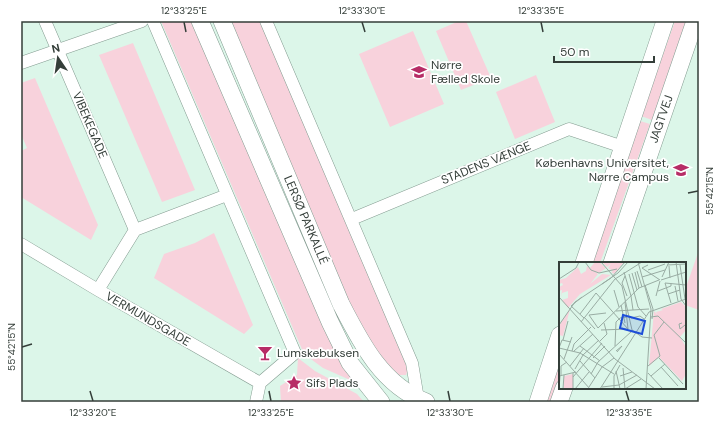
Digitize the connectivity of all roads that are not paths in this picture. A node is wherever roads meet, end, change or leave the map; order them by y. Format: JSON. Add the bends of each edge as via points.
{"nodes":[{"id":1,"x":45,"y":21,"type":"edge"},
{"id":2,"x":142,"y":21,"type":"edge"},
{"id":3,"x":153,"y":21,"type":"edge"},
{"id":4,"x":200,"y":21,"type":"edge"},
{"id":5,"x":222,"y":21,"type":"edge"},
{"id":6,"x":266,"y":21,"type":"edge"},
{"id":7,"x":666,"y":21,"type":"edge"},
{"id":8,"x":695,"y":21,"type":"edge"},
{"id":9,"x":57,"y":50,"type":"junction"},
{"id":10,"x":21,"y":63,"type":"edge"},
{"id":11,"x":622,"y":147,"type":"junction"},
{"id":12,"x":227,"y":195,"type":"junction"},
{"id":13,"x":352,"y":219,"type":"junction"},
{"id":14,"x":135,"y":230,"type":"junction"},
{"id":15,"x":21,"y":244,"type":"edge"},
{"id":16,"x":584,"y":262,"type":"edge"},
{"id":17,"x":612,"y":262,"type":"edge"},
{"id":18,"x":98,"y":290,"type":"junction"},
{"id":19,"x":559,"y":338,"type":"edge"},
{"id":20,"x":260,"y":384,"type":"junction"},
{"id":21,"x":564,"y":389,"type":"edge"},
{"id":22,"x":422,"y":401,"type":"edge"},
{"id":23,"x":256,"y":402,"type":"edge"},
{"id":24,"x":381,"y":402,"type":"edge"},
{"id":25,"x":538,"y":402,"type":"edge"},
{"id":26,"x":559,"y":402,"type":"edge"}],
"edges":[{"from":1,"to":9,"type":"street","name":"VIBEKEGADE"},
{"from":2,"to":9,"type":"street"},
{"from":3,"to":12,"type":"street"},
{"from":4,"to":24,"type":"street","name":"LERSØ PARKALLÉ","via":[[330,322],[350,363]]},
{"from":5,"to":22,"type":"street","name":"LERSØ PARKALLÉ","via":[[341,304],[364,348],[385,374]]},
{"from":6,"to":13,"type":"street","name":"LERSØ PARKALLÉ"},
{"from":7,"to":11,"type":"street"},
{"from":8,"to":17,"type":"street","name":"JAGTVEJ"},
{"from":9,"to":10,"type":"street"},
{"from":9,"to":14,"type":"street","name":"VIBEKEGADE"},
{"from":11,"to":13,"type":"street","name":"STADENS VÆNGE","via":[[569,129]]},
{"from":11,"to":16,"type":"street"},
{"from":12,"to":14,"type":"street"},
{"from":12,"to":20,"type":"street","via":[[296,353]]},
{"from":13,"to":22,"type":"street","name":"LERSØ PARKALLÉ","via":[[412,363]]},
{"from":14,"to":18,"type":"street"},
{"from":15,"to":18,"type":"street","name":"VERMUNDSGADE"},
{"from":18,"to":20,"type":"street","name":"VERMUNDSGADE"},
{"from":19,"to":25,"type":"street"},
{"from":20,"to":23,"type":"street"},
{"from":21,"to":26,"type":"street"}]}
